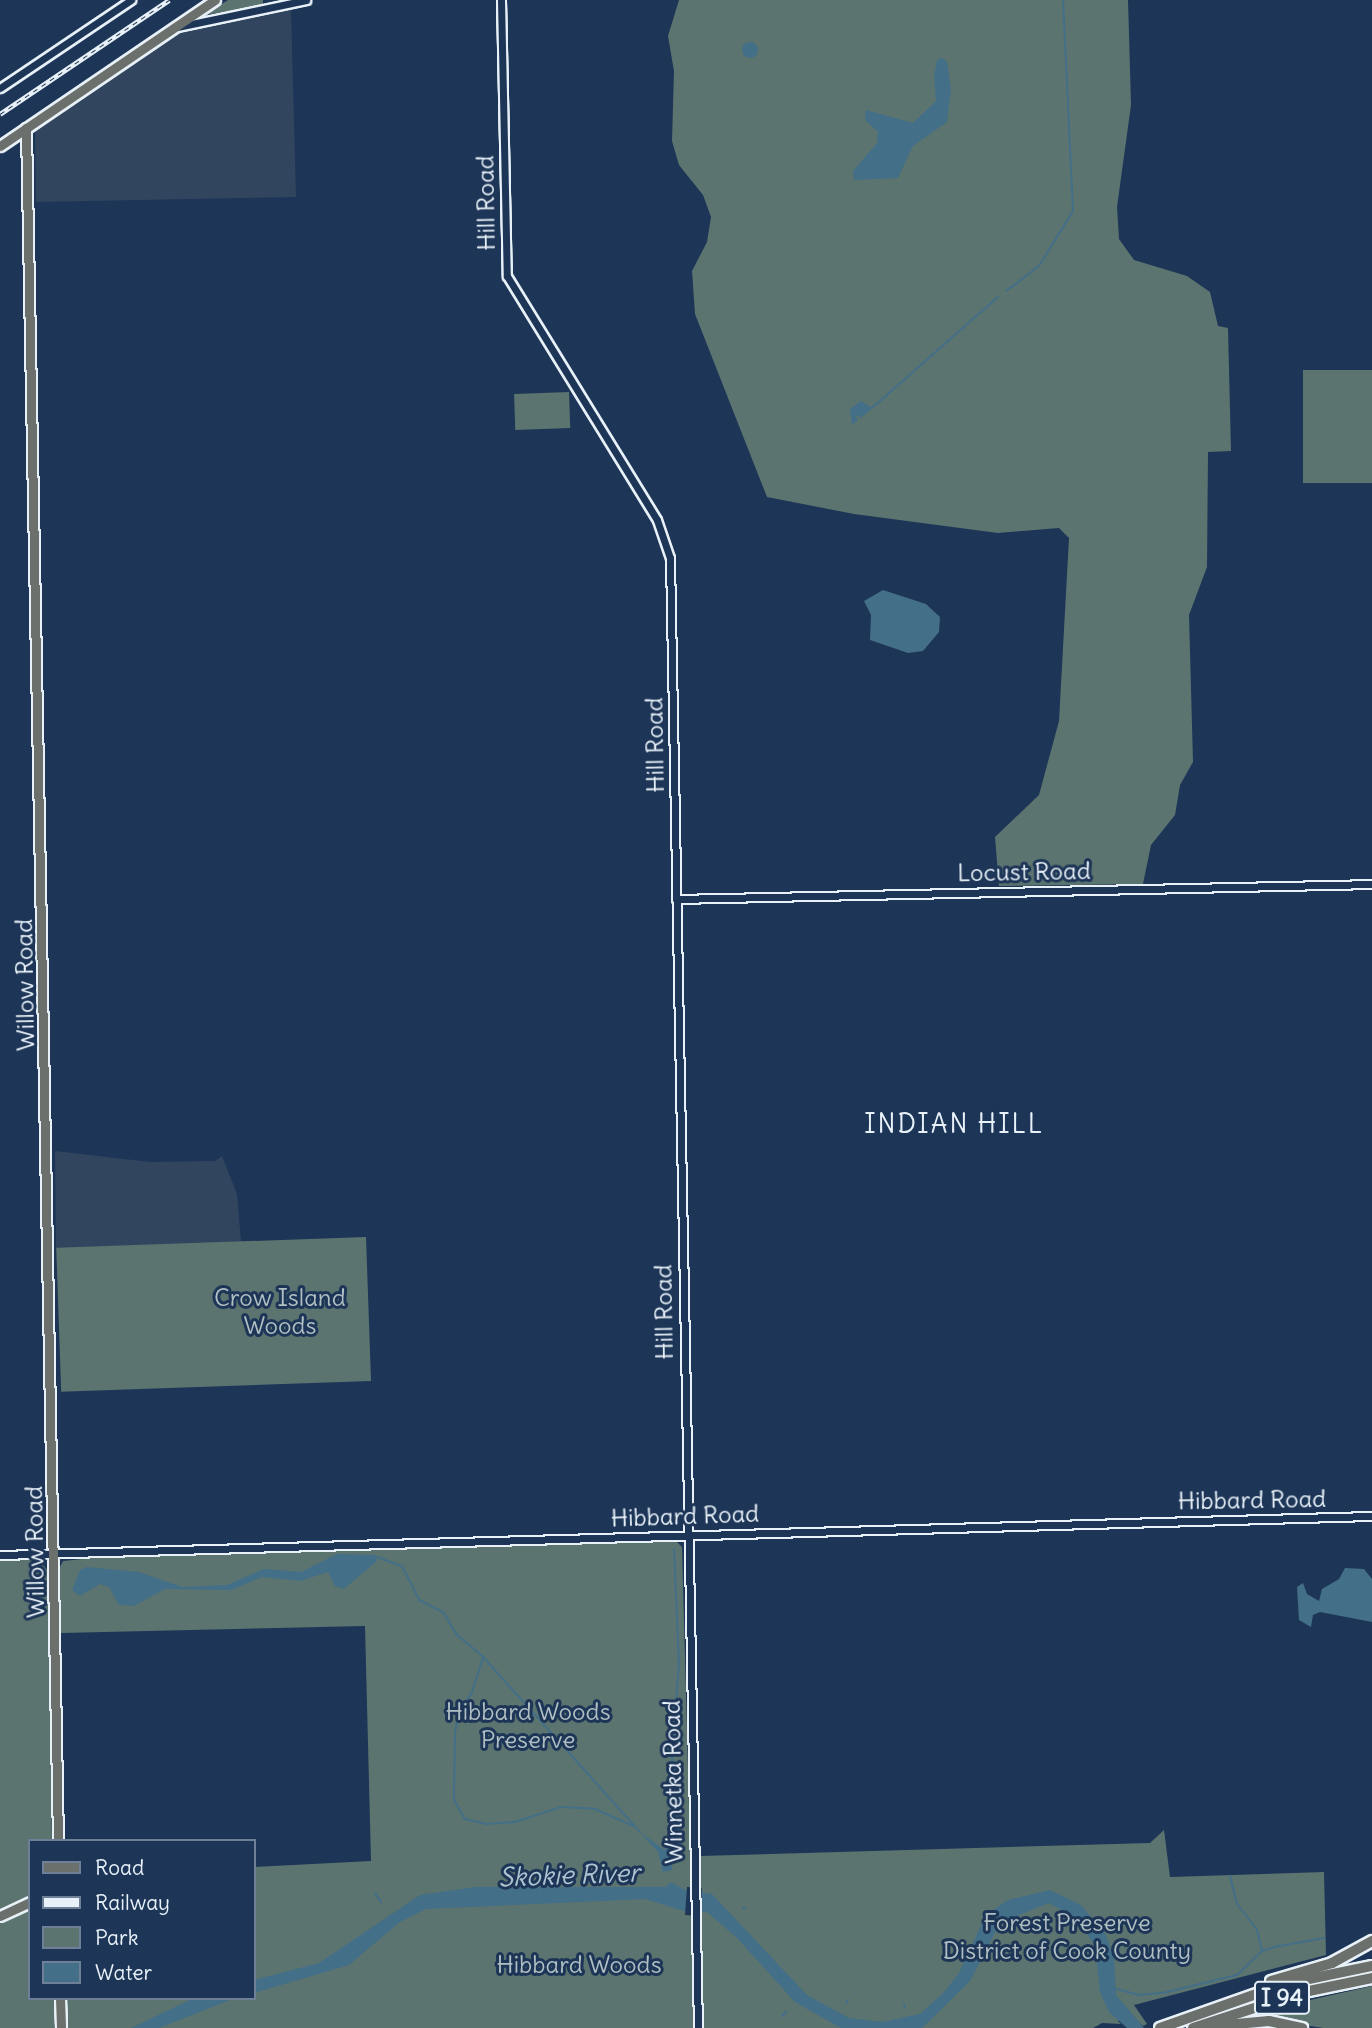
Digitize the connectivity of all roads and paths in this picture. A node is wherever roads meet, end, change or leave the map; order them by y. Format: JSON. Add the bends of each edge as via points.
{"nodes":[{"id":1,"x":131,"y":0,"type":"edge"},
{"id":2,"x":215,"y":0,"type":"edge"},
{"id":3,"x":306,"y":0,"type":"edge"},
{"id":4,"x":501,"y":0,"type":"edge"},
{"id":5,"x":194,"y":15,"type":"junction"},
{"id":6,"x":236,"y":15,"type":"junction"},
{"id":7,"x":176,"y":27,"type":"junction"},
{"id":8,"x":0,"y":88,"type":"edge"},
{"id":9,"x":26,"y":128,"type":"junction"},
{"id":10,"x":0,"y":146,"type":"edge"},
{"id":11,"x":1372,"y":884,"type":"edge"},
{"id":12,"x":676,"y":899,"type":"junction"},
{"id":13,"x":1372,"y":1516,"type":"edge"},
{"id":14,"x":687,"y":1535,"type":"junction"},
{"id":15,"x":54,"y":1553,"type":"junction"},
{"id":16,"x":0,"y":1555,"type":"edge"},
{"id":17,"x":58,"y":1839,"type":"edge"},
{"id":18,"x":28,"y":1903,"type":"edge"},
{"id":19,"x":0,"y":1916,"type":"edge"},
{"id":20,"x":1372,"y":1941,"type":"edge"},
{"id":21,"x":1372,"y":1965,"type":"edge"},
{"id":22,"x":1372,"y":1978,"type":"edge"},
{"id":23,"x":60,"y":2000,"type":"edge"},
{"id":24,"x":1214,"y":2006,"type":"junction"},
{"id":25,"x":61,"y":2028,"type":"edge"},
{"id":26,"x":698,"y":2028,"type":"edge"},
{"id":27,"x":1160,"y":2028,"type":"edge"},
{"id":28,"x":1194,"y":2028,"type":"edge"},
{"id":29,"x":1302,"y":2028,"type":"edge"}],
"edges":[{"from":1,"to":8,"type":"street"},
{"from":2,"to":5,"type":"main road"},
{"from":3,"to":6,"type":"street"},
{"from":4,"to":12,"type":"street","name":"Hill Road","via":[[507,276],[657,520],[669,549]]},
{"from":5,"to":6,"type":"street","via":[[205,19]]},
{"from":5,"to":7,"type":"main road"},
{"from":6,"to":7,"type":"street"},
{"from":7,"to":9,"type":"main road"},
{"from":9,"to":10,"type":"main road"},
{"from":9,"to":15,"type":"main road","name":"Willow Road"},
{"from":11,"to":12,"type":"street","name":"Locust Road"},
{"from":12,"to":14,"type":"street","name":"Hill Road"},
{"from":13,"to":14,"type":"street","name":"Hibbard Road"},
{"from":14,"to":15,"type":"street","name":"Hibbard Road"},
{"from":14,"to":26,"type":"street","name":"Winnetka Road"},
{"from":15,"to":16,"type":"street","name":"Hibbard Road"},
{"from":15,"to":17,"type":"main road","name":"Willow Road"},
{"from":18,"to":19,"type":"main road"},
{"from":20,"to":24,"type":"highway","via":[[1332,1963],[1225,1996]]},
{"from":21,"to":24,"type":"highway","number":"I 94"},
{"from":22,"to":28,"type":"highway","number":"I 94","via":[[1304,1992]]},
{"from":23,"to":25,"type":"main road"},
{"from":24,"to":27,"type":"highway","number":"I 94"},
{"from":28,"to":29,"type":"highway","via":[[1269,2021]]}]}
